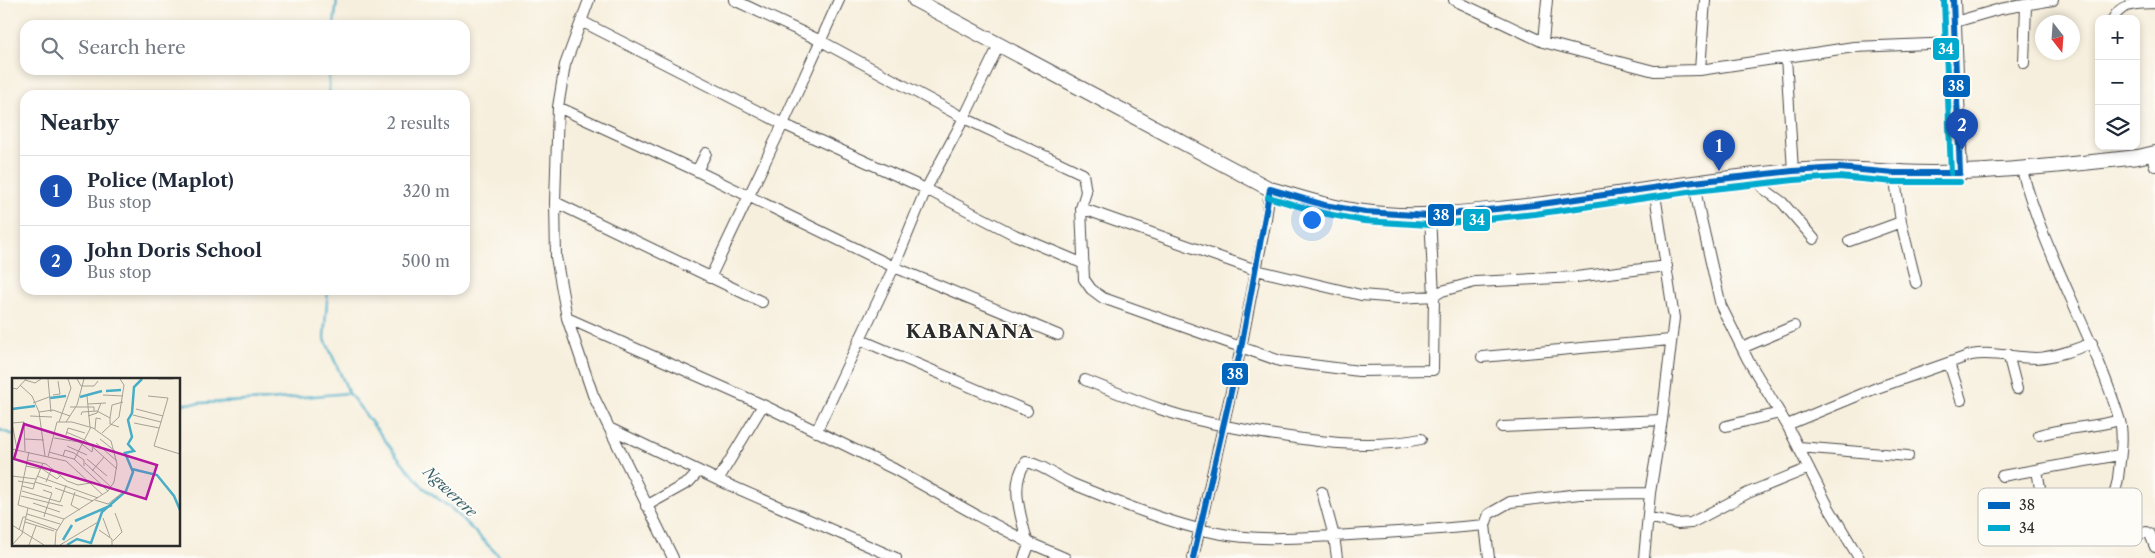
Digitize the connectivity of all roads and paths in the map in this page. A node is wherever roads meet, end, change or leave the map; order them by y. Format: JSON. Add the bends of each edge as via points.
{"nodes":[{"id":1,"x":589,"y":0,"type":"edge"},
{"id":2,"x":734,"y":0,"type":"edge"},
{"id":3,"x":839,"y":0,"type":"edge"},
{"id":4,"x":915,"y":0,"type":"edge"},
{"id":5,"x":1454,"y":0,"type":"edge"},
{"id":6,"x":1547,"y":0,"type":"edge"},
{"id":7,"x":1706,"y":0,"type":"edge"},
{"id":8,"x":1953,"y":0,"type":"edge"},
{"id":9,"x":2053,"y":0,"type":"edge"},
{"id":10,"x":2155,"y":3,"type":"edge"},
{"id":11,"x":2026,"y":4,"type":"junction"},
{"id":12,"x":2115,"y":15,"type":"edge"},
{"id":13,"x":581,"y":21,"type":"junction"},
{"id":14,"x":1955,"y":22,"type":"junction"},
{"id":15,"x":821,"y":40,"type":"junction"},
{"id":16,"x":1543,"y":42,"type":"junction"},
{"id":17,"x":1955,"y":43,"type":"junction"},
{"id":18,"x":999,"y":45,"type":"junction"},
{"id":19,"x":1786,"y":58,"type":"junction"},
{"id":20,"x":2024,"y":63,"type":"dead end"},
{"id":21,"x":1700,"y":70,"type":"junction"},
{"id":22,"x":558,"y":107,"type":"junction"},
{"id":23,"x":964,"y":118,"type":"junction"},
{"id":24,"x":784,"y":124,"type":"junction"},
{"id":25,"x":706,"y":153,"type":"dead end"},
{"id":26,"x":2147,"y":155,"type":"edge"},
{"id":27,"x":2022,"y":170,"type":"junction"},
{"id":28,"x":697,"y":171,"type":"junction"},
{"id":29,"x":1793,"y":171,"type":"junction"},
{"id":30,"x":1894,"y":173,"type":"junction"},
{"id":31,"x":1960,"y":173,"type":"junction"},
{"id":32,"x":1752,"y":176,"type":"junction"},
{"id":33,"x":1694,"y":182,"type":"junction"},
{"id":34,"x":1654,"y":188,"type":"junction"},
{"id":35,"x":926,"y":189,"type":"junction"},
{"id":36,"x":1270,"y":189,"type":"junction"},
{"id":37,"x":749,"y":197,"type":"junction"},
{"id":38,"x":555,"y":202,"type":"junction"},
{"id":39,"x":1080,"y":208,"type":"junction"},
{"id":40,"x":1430,"y":216,"type":"junction"},
{"id":41,"x":1901,"y":222,"type":"junction"},
{"id":42,"x":1814,"y":239,"type":"dead end"},
{"id":43,"x":1849,"y":241,"type":"dead end"},
{"id":44,"x":1084,"y":264,"type":"junction"},
{"id":45,"x":1667,"y":266,"type":"junction"},
{"id":46,"x":894,"y":267,"type":"junction"},
{"id":47,"x":1256,"y":270,"type":"junction"},
{"id":48,"x":710,"y":278,"type":"junction"},
{"id":49,"x":1916,"y":283,"type":"dead end"},
{"id":50,"x":1434,"y":296,"type":"junction"},
{"id":51,"x":762,"y":302,"type":"dead end"},
{"id":52,"x":567,"y":318,"type":"junction"},
{"id":53,"x":1794,"y":326,"type":"dead end"},
{"id":54,"x":1058,"y":335,"type":"dead end"},
{"id":55,"x":859,"y":340,"type":"junction"},
{"id":56,"x":1670,"y":340,"type":"junction"},
{"id":57,"x":2092,"y":343,"type":"junction"},
{"id":58,"x":1241,"y":348,"type":"junction"},
{"id":59,"x":1742,"y":348,"type":"junction"},
{"id":60,"x":2008,"y":354,"type":"junction"},
{"id":61,"x":1482,"y":357,"type":"dead end"},
{"id":62,"x":1949,"y":363,"type":"junction"},
{"id":63,"x":1085,"y":380,"type":"dead end"},
{"id":64,"x":2017,"y":390,"type":"dead end"},
{"id":65,"x":1960,"y":400,"type":"dead end"},
{"id":66,"x":763,"y":405,"type":"junction"},
{"id":67,"x":1027,"y":411,"type":"dead end"},
{"id":68,"x":1780,"y":413,"type":"junction"},
{"id":69,"x":1662,"y":420,"type":"junction"},
{"id":70,"x":2119,"y":420,"type":"junction"},
{"id":71,"x":1787,"y":425,"type":"junction"},
{"id":72,"x":1224,"y":426,"type":"junction"},
{"id":73,"x":1726,"y":426,"type":"dead end"},
{"id":74,"x":1502,"y":427,"type":"dead end"},
{"id":75,"x":609,"y":428,"type":"junction"},
{"id":76,"x":816,"y":432,"type":"junction"},
{"id":77,"x":2038,"y":435,"type":"dead end"},
{"id":78,"x":1421,"y":439,"type":"dead end"},
{"id":79,"x":1799,"y":447,"type":"junction"},
{"id":80,"x":2119,"y":455,"type":"junction"},
{"id":81,"x":1908,"y":456,"type":"dead end"},
{"id":82,"x":1809,"y":468,"type":"junction"},
{"id":83,"x":2037,"y":470,"type":"junction"},
{"id":84,"x":699,"y":471,"type":"junction"},
{"id":85,"x":2002,"y":476,"type":"dead end"},
{"id":86,"x":718,"y":480,"type":"junction"},
{"id":87,"x":2040,"y":488,"type":"edge"},
{"id":88,"x":2116,"y":488,"type":"edge"},
{"id":89,"x":1322,"y":492,"type":"dead end"},
{"id":90,"x":1650,"y":493,"type":"junction"},
{"id":91,"x":646,"y":506,"type":"junction"},
{"id":92,"x":1648,"y":517,"type":"junction"},
{"id":93,"x":1485,"y":525,"type":"junction"},
{"id":94,"x":1201,"y":529,"type":"junction"},
{"id":95,"x":2142,"y":533,"type":"edge"},
{"id":96,"x":1334,"y":536,"type":"junction"},
{"id":97,"x":1029,"y":542,"type":"junction"},
{"id":98,"x":2155,"y":547,"type":"edge"},
{"id":99,"x":1062,"y":556,"type":"edge"},
{"id":100,"x":673,"y":558,"type":"edge"},
{"id":101,"x":896,"y":558,"type":"edge"},
{"id":102,"x":1024,"y":558,"type":"edge"},
{"id":103,"x":1045,"y":558,"type":"edge"},
{"id":104,"x":1193,"y":558,"type":"edge"},
{"id":105,"x":1336,"y":558,"type":"edge"},
{"id":106,"x":1489,"y":558,"type":"edge"},
{"id":107,"x":1644,"y":558,"type":"edge"},
{"id":108,"x":1859,"y":558,"type":"edge"}],
"edges":[{"from":1,"to":13,"type":"street"},
{"from":2,"to":15,"type":"street"},
{"from":3,"to":15,"type":"street"},
{"from":4,"to":18,"type":"street"},
{"from":5,"to":16,"type":"street"},
{"from":6,"to":16,"type":"street"},
{"from":7,"to":21,"type":"street"},
{"from":8,"to":14,"type":"street"},
{"from":9,"to":11,"type":"street"},
{"from":10,"to":12,"type":"street","via":[[2130,5]]},
{"from":11,"to":14,"type":"street"},
{"from":11,"to":20,"type":"street"},
{"from":13,"to":22,"type":"street","via":[[565,65]]},
{"from":13,"to":24,"type":"street"},
{"from":14,"to":17,"type":"street"},
{"from":15,"to":23,"type":"street"},
{"from":15,"to":24,"type":"street"},
{"from":16,"to":21,"type":"street","via":[[1654,71]]},
{"from":17,"to":19,"type":"street","via":[[1854,47]]},
{"from":17,"to":31,"type":"street"},
{"from":18,"to":23,"type":"street"},
{"from":18,"to":36,"type":"street"},
{"from":19,"to":21,"type":"street"},
{"from":19,"to":29,"type":"street"},
{"from":22,"to":28,"type":"street"},
{"from":22,"to":38,"type":"street"},
{"from":23,"to":35,"type":"street"},
{"from":23,"to":39,"type":"street","via":[[1082,174],[1086,192]]},
{"from":24,"to":35,"type":"street"},
{"from":24,"to":37,"type":"street"},
{"from":25,"to":28,"type":"street"},
{"from":26,"to":27,"type":"street"},
{"from":27,"to":31,"type":"street"},
{"from":27,"to":57,"type":"street","via":[[2030,201]]},
{"from":28,"to":37,"type":"street"},
{"from":29,"to":30,"type":"street","via":[[1839,168]]},
{"from":29,"to":32,"type":"street"},
{"from":30,"to":31,"type":"street"},
{"from":30,"to":41,"type":"street"},
{"from":32,"to":33,"type":"street"},
{"from":32,"to":42,"type":"street","via":[[1782,202]]},
{"from":33,"to":34,"type":"street"},
{"from":33,"to":59,"type":"street","via":[[1721,306]]},
{"from":34,"to":40,"type":"street"},
{"from":34,"to":45,"type":"street"},
{"from":35,"to":44,"type":"street"},
{"from":35,"to":46,"type":"street"},
{"from":36,"to":40,"type":"street","via":[[1324,205],[1365,212]]},
{"from":36,"to":47,"type":"street"},
{"from":37,"to":46,"type":"street"},
{"from":37,"to":48,"type":"street"},
{"from":38,"to":48,"type":"street"},
{"from":38,"to":52,"type":"street","via":[[556,257]]},
{"from":39,"to":44,"type":"street"},
{"from":39,"to":47,"type":"street"},
{"from":40,"to":50,"type":"street"},
{"from":41,"to":43,"type":"street"},
{"from":41,"to":49,"type":"street"},
{"from":44,"to":58,"type":"street","via":[[1084,279],[1103,298]]},
{"from":45,"to":50,"type":"street","via":[[1576,277],[1475,282]]},
{"from":45,"to":56,"type":"street","via":[[1674,318]]},
{"from":46,"to":54,"type":"street"},
{"from":46,"to":55,"type":"street"},
{"from":47,"to":50,"type":"street","via":[[1361,295]]},
{"from":47,"to":58,"type":"street"},
{"from":48,"to":51,"type":"street"},
{"from":50,"to":58,"type":"street","via":[[1433,370],[1359,371],[1280,361]]},
{"from":52,"to":66,"type":"street"},
{"from":52,"to":75,"type":"street","via":[[593,395]]},
{"from":53,"to":59,"type":"street"},
{"from":55,"to":67,"type":"street"},
{"from":55,"to":76,"type":"street"},
{"from":56,"to":61,"type":"street"},
{"from":56,"to":69,"type":"street"},
{"from":57,"to":60,"type":"street","via":[[2069,352],[2038,358]]},
{"from":57,"to":70,"type":"street"},
{"from":58,"to":72,"type":"street"},
{"from":59,"to":68,"type":"street"},
{"from":60,"to":62,"type":"street","via":[[1984,353]]},
{"from":60,"to":64,"type":"street"},
{"from":62,"to":65,"type":"street"},
{"from":62,"to":71,"type":"street","via":[[1874,389]]},
{"from":63,"to":72,"type":"street","via":[[1162,410]]},
{"from":66,"to":76,"type":"street"},
{"from":66,"to":86,"type":"street"},
{"from":68,"to":71,"type":"street"},
{"from":68,"to":73,"type":"street"},
{"from":69,"to":74,"type":"street"},
{"from":69,"to":90,"type":"street"},
{"from":70,"to":77,"type":"street"},
{"from":70,"to":80,"type":"street","via":[[2123,440]]},
{"from":71,"to":79,"type":"street"},
{"from":72,"to":78,"type":"street","via":[[1321,442],[1408,442]]},
{"from":72,"to":94,"type":"street"},
{"from":75,"to":84,"type":"street"},
{"from":75,"to":91,"type":"street"},
{"from":76,"to":97,"type":"street","via":[[894,468]]},
{"from":79,"to":81,"type":"street"},
{"from":79,"to":82,"type":"street"},
{"from":80,"to":83,"type":"street"},
{"from":80,"to":88,"type":"street"},
{"from":82,"to":92,"type":"street","via":[[1748,493],[1691,524]]},
{"from":82,"to":108,"type":"street"},
{"from":83,"to":85,"type":"street"},
{"from":83,"to":87,"type":"street"},
{"from":84,"to":86,"type":"street"},
{"from":84,"to":91,"type":"street","via":[[689,482]]},
{"from":86,"to":101,"type":"street"},
{"from":89,"to":96,"type":"street"},
{"from":90,"to":92,"type":"street"},
{"from":90,"to":93,"type":"street","via":[[1580,494],[1510,502],[1489,514]]},
{"from":91,"to":100,"type":"street"},
{"from":92,"to":107,"type":"street"},
{"from":93,"to":96,"type":"street"},
{"from":93,"to":106,"type":"street"},
{"from":94,"to":96,"type":"street","via":[[1263,540]]},
{"from":94,"to":97,"type":"street","via":[[1111,500],[1057,477],[1044,467],[1026,462],[1019,471],[1016,484]]},
{"from":94,"to":104,"type":"street"},
{"from":95,"to":98,"type":"street","via":[[2150,534]]},
{"from":96,"to":105,"type":"street"},
{"from":97,"to":99,"type":"street"},
{"from":97,"to":102,"type":"street"},
{"from":99,"to":103,"type":"street"}]}
